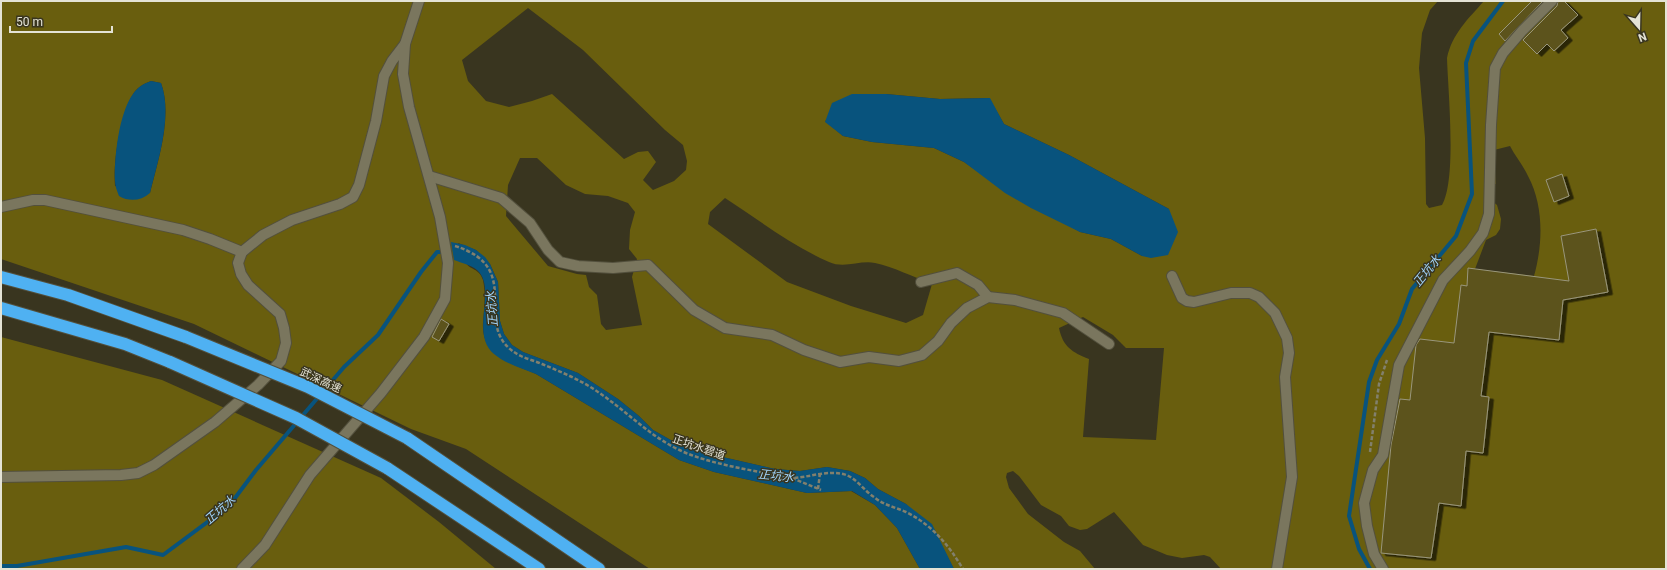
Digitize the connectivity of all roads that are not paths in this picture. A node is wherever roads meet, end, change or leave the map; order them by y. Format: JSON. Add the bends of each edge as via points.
{"nodes":[{"id":1,"x":419,"y":1,"type":"edge"},
{"id":2,"x":1552,"y":1,"type":"edge"},
{"id":3,"x":405,"y":44,"type":"junction"},
{"id":4,"x":429,"y":176,"type":"junction"},
{"id":5,"x":1,"y":207,"type":"edge"},
{"id":6,"x":242,"y":252,"type":"junction"},
{"id":7,"x":1172,"y":276,"type":"dead end"},
{"id":8,"x":1,"y":277,"type":"edge"},
{"id":9,"x":921,"y":282,"type":"dead end"},
{"id":10,"x":988,"y":297,"type":"junction"},
{"id":11,"x":2,"y":308,"type":"edge"},
{"id":12,"x":1109,"y":344,"type":"dead end"},
{"id":13,"x":1,"y":477,"type":"edge"},
{"id":14,"x":598,"y":567,"type":"edge"},
{"id":15,"x":242,"y":569,"type":"edge"},
{"id":16,"x":539,"y":569,"type":"edge"},
{"id":17,"x":1277,"y":569,"type":"edge"},
{"id":18,"x":1383,"y":569,"type":"edge"}],
"edges":[{"from":1,"to":3,"type":"street"},
{"from":2,"to":18,"type":"street","via":[[1503,53],[1495,68],[1489,214],[1483,233],[1443,280],[1399,365],[1383,455],[1373,470],[1364,503],[1374,554]]},
{"from":3,"to":4,"type":"street","via":[[403,74],[407,100]]},
{"from":3,"to":6,"type":"street","via":[[384,76],[376,121],[359,185],[353,197],[292,220],[263,235]]},
{"from":4,"to":10,"type":"street","via":[[501,198],[530,222],[548,250],[560,262],[613,268],[648,266],[694,310],[725,328],[772,335],[804,350],[840,362],[869,357],[899,361],[922,355],[938,341],[951,322],[961,313]]},
{"from":4,"to":15,"type":"street","via":[[445,244],[445,299],[424,337],[381,393],[310,475],[265,546]]},
{"from":5,"to":6,"type":"street","via":[[45,200],[183,230]]},
{"from":6,"to":13,"type":"street","via":[[238,263],[241,274],[248,285],[280,314],[286,343],[281,361],[258,385],[216,422],[154,465],[138,473]]},
{"from":7,"to":17,"type":"street","via":[[1182,298],[1187,302],[1250,292],[1275,313],[1287,338],[1289,353],[1284,377],[1292,477]]},
{"from":8,"to":14,"type":"highway","name":"武深高速","bridge":true,"via":[[68,295],[186,337],[308,388],[407,438]]},
{"from":9,"to":10,"type":"street","via":[[957,273],[978,285]]},
{"from":10,"to":12,"type":"street","via":[[1015,300],[1063,313]]},
{"from":11,"to":16,"type":"highway","bridge":true,"via":[[126,344],[296,418],[387,468]]}]}
